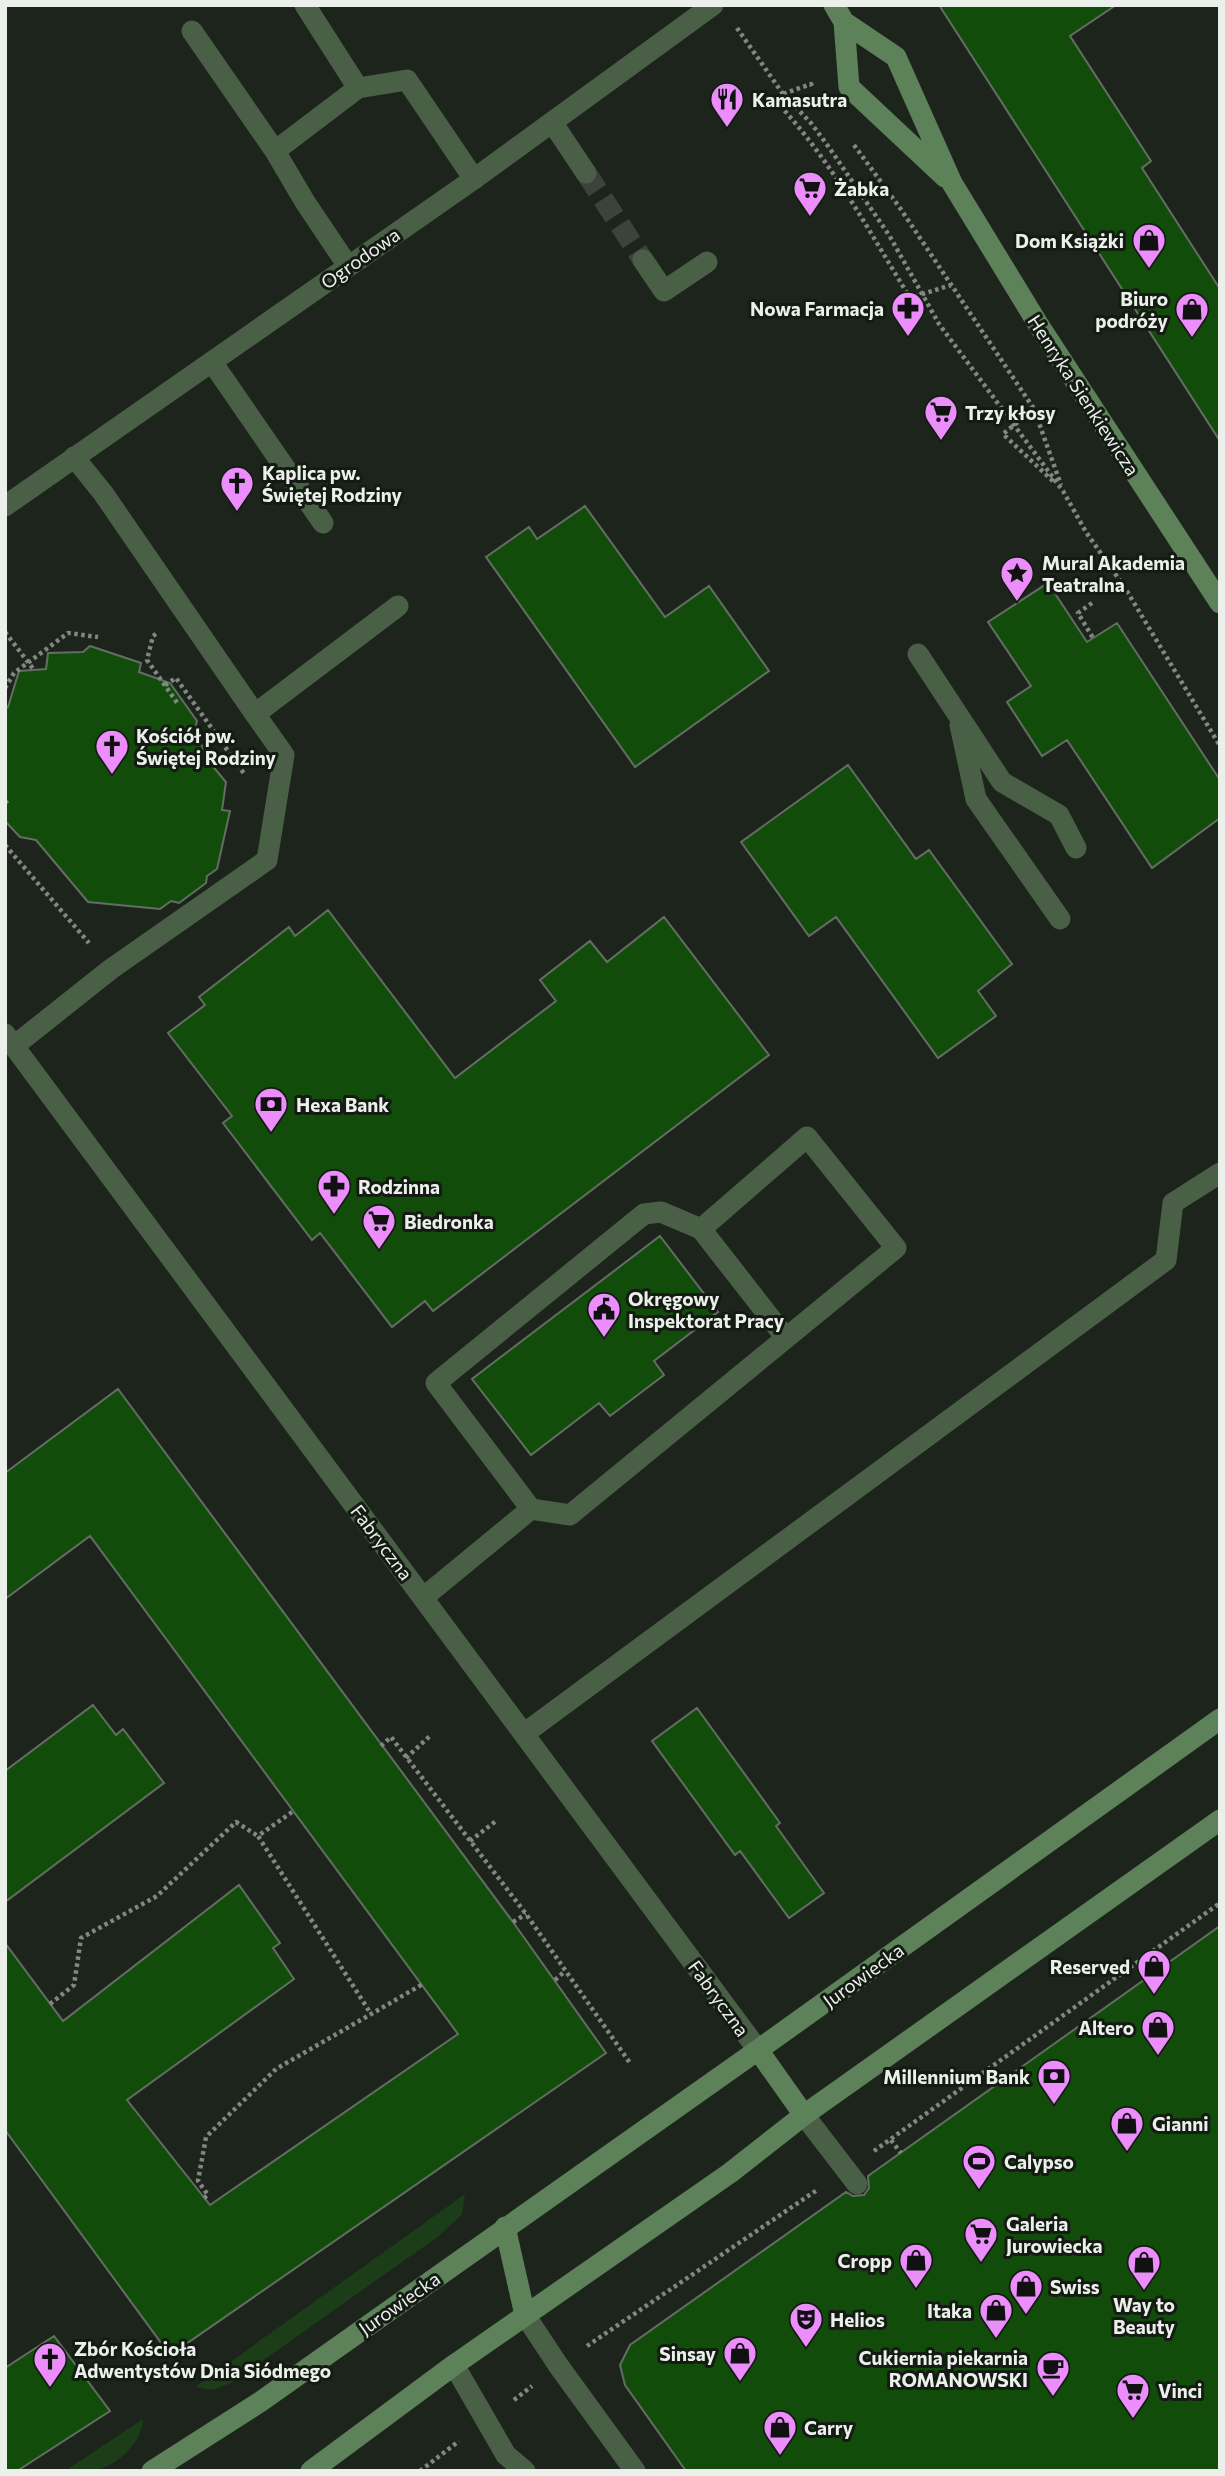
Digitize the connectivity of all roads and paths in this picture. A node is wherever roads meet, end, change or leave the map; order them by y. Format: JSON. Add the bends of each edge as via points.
{"nodes":[{"id":1,"x":305,"y":5,"type":"edge"},
{"id":2,"x":713,"y":5,"type":"edge"},
{"id":3,"x":839,"y":13,"type":"edge"},
{"id":4,"x":192,"y":31,"type":"dead end"},
{"id":5,"x":740,"y":32,"type":"dead end"},
{"id":6,"x":358,"y":88,"type":"junction"},
{"id":7,"x":783,"y":94,"type":"junction"},
{"id":8,"x":818,"y":94,"type":"dead end"},
{"id":9,"x":552,"y":122,"type":"junction"},
{"id":10,"x":847,"y":135,"type":"dead end"},
{"id":11,"x":275,"y":151,"type":"junction"},
{"id":12,"x":586,"y":173,"type":"tunnel mouth"},
{"id":13,"x":474,"y":179,"type":"junction"},
{"id":14,"x":952,"y":183,"type":"junction"},
{"id":15,"x":643,"y":260,"type":"tunnel mouth"},
{"id":16,"x":707,"y":262,"type":"dead end"},
{"id":17,"x":348,"y":267,"type":"junction"},
{"id":18,"x":951,"y":285,"type":"junction"},
{"id":19,"x":922,"y":294,"type":"junction"},
{"id":20,"x":212,"y":362,"type":"junction"},
{"id":21,"x":1034,"y":409,"type":"junction"},
{"id":22,"x":1014,"y":425,"type":"junction"},
{"id":23,"x":74,"y":457,"type":"junction"},
{"id":24,"x":1063,"y":491,"type":"junction"},
{"id":25,"x":5,"y":506,"type":"edge"},
{"id":26,"x":323,"y":523,"type":"dead end"},
{"id":27,"x":1093,"y":603,"type":"dead end"},
{"id":28,"x":1220,"y":603,"type":"edge"},
{"id":29,"x":398,"y":606,"type":"dead end"},
{"id":30,"x":5,"y":632,"type":"edge"},
{"id":31,"x":153,"y":636,"type":"dead end"},
{"id":32,"x":98,"y":637,"type":"dead end"},
{"id":33,"x":1093,"y":638,"type":"dead end"},
{"id":34,"x":918,"y":654,"type":"dead end"},
{"id":35,"x":28,"y":663,"type":"junction"},
{"id":36,"x":34,"y":670,"type":"dead end"},
{"id":37,"x":5,"y":688,"type":"edge"},
{"id":38,"x":178,"y":704,"type":"dead end"},
{"id":39,"x":957,"y":712,"type":"junction"},
{"id":40,"x":255,"y":714,"type":"junction"},
{"id":41,"x":1220,"y":746,"type":"edge"},
{"id":42,"x":5,"y":845,"type":"edge"},
{"id":43,"x":1076,"y":848,"type":"dead end"},
{"id":44,"x":1060,"y":919,"type":"dead end"},
{"id":45,"x":111,"y":969,"type":"junction"},
{"id":46,"x":10,"y":1040,"type":"edge"},
{"id":47,"x":1220,"y":1173,"type":"edge"},
{"id":48,"x":701,"y":1229,"type":"junction"},
{"id":49,"x":786,"y":1338,"type":"junction"},
{"id":50,"x":531,"y":1509,"type":"junction"},
{"id":51,"x":424,"y":1597,"type":"junction"},
{"id":52,"x":1220,"y":1719,"type":"edge"},
{"id":53,"x":525,"y":1733,"type":"junction"},
{"id":54,"x":431,"y":1735,"type":"dead end"},
{"id":55,"x":381,"y":1746,"type":"dead end"},
{"id":56,"x":406,"y":1758,"type":"junction"},
{"id":57,"x":292,"y":1812,"type":"dead end"},
{"id":58,"x":1220,"y":1820,"type":"edge"},
{"id":59,"x":496,"y":1821,"type":"dead end"},
{"id":60,"x":258,"y":1836,"type":"junction"},
{"id":61,"x":470,"y":1841,"type":"junction"},
{"id":62,"x":1220,"y":1903,"type":"edge"},
{"id":63,"x":526,"y":1914,"type":"junction"},
{"id":64,"x":513,"y":1922,"type":"dead end"},
{"id":65,"x":565,"y":1971,"type":"junction"},
{"id":66,"x":555,"y":1980,"type":"dead end"},
{"id":67,"x":423,"y":1984,"type":"dead end"},
{"id":68,"x":50,"y":2004,"type":"dead end"},
{"id":69,"x":371,"y":2014,"type":"junction"},
{"id":70,"x":758,"y":2050,"type":"junction"},
{"id":71,"x":631,"y":2063,"type":"dead end"},
{"id":72,"x":804,"y":2116,"type":"junction"},
{"id":73,"x":901,"y":2153,"type":"dead end"},
{"id":74,"x":857,"y":2184,"type":"dead end"},
{"id":75,"x":204,"y":2198,"type":"dead end"},
{"id":76,"x":765,"y":2226,"type":"dead end"},
{"id":77,"x":505,"y":2227,"type":"junction"},
{"id":78,"x":525,"y":2315,"type":"junction"},
{"id":79,"x":454,"y":2365,"type":"junction"},
{"id":80,"x":558,"y":2365,"type":"junction"},
{"id":81,"x":152,"y":2471,"type":"edge"},
{"id":82,"x":311,"y":2471,"type":"edge"},
{"id":83,"x":525,"y":2471,"type":"edge"},
{"id":84,"x":635,"y":2471,"type":"edge"}],
"edges":[{"from":1,"to":6,"type":"street"},
{"from":2,"to":9,"type":"street","name":"Ogrodowa"},
{"from":3,"to":14,"type":"street","name":"Henryka Sienkiewicza","via":[[895,57]]},
{"from":3,"to":14,"type":"street","name":"Henryka Sienkiewicza","via":[[849,87]]},
{"from":4,"to":11,"type":"street"},
{"from":5,"to":7,"type":"path"},
{"from":6,"to":11,"type":"street"},
{"from":6,"to":13,"type":"street","via":[[407,80]]},
{"from":7,"to":8,"type":"path","via":[[811,84]]},
{"from":7,"to":19,"type":"path","via":[[828,146],[889,234]]},
{"from":7,"to":19,"type":"path","via":[[783,110],[841,186],[910,298]]},
{"from":9,"to":12,"type":"street"},
{"from":9,"to":13,"type":"street","name":"Ogrodowa"},
{"from":10,"to":18,"type":"path"},
{"from":11,"to":17,"type":"street"},
{"from":13,"to":17,"type":"street","name":"Ogrodowa"},
{"from":14,"to":28,"type":"street","name":"Henryka Sienkiewicza"},
{"from":15,"to":16,"type":"street","via":[[664,292]]},
{"from":17,"to":20,"type":"street","name":"Ogrodowa"},
{"from":18,"to":19,"type":"path"},
{"from":18,"to":21,"type":"path"},
{"from":19,"to":22,"type":"path"},
{"from":20,"to":23,"type":"street","name":"Ogrodowa"},
{"from":20,"to":26,"type":"street"},
{"from":21,"to":22,"type":"path"},
{"from":21,"to":24,"type":"path"},
{"from":22,"to":24,"type":"path"},
{"from":22,"to":24,"type":"path","via":[[1003,435]]},
{"from":23,"to":25,"type":"street","name":"Ogrodowa"},
{"from":23,"to":40,"type":"street"},
{"from":24,"to":41,"type":"path"},
{"from":27,"to":33,"type":"path","via":[[1078,614]]},
{"from":29,"to":40,"type":"street"},
{"from":30,"to":35,"type":"path"},
{"from":31,"to":38,"type":"path","via":[[147,660]]},
{"from":32,"to":35,"type":"path","via":[[68,633]]},
{"from":34,"to":39,"type":"street"},
{"from":35,"to":36,"type":"path"},
{"from":35,"to":37,"type":"path","via":[[14,673]]},
{"from":39,"to":43,"type":"street","via":[[1002,782],[1059,814]]},
{"from":39,"to":44,"type":"street","via":[[976,799]]},
{"from":40,"to":45,"type":"street","via":[[284,755],[267,860]]},
{"from":42,"to":45,"type":"path"},
{"from":45,"to":46,"type":"street"},
{"from":46,"to":51,"type":"street","name":"Fabryczna"},
{"from":47,"to":53,"type":"street","via":[[1173,1203],[1166,1260]]},
{"from":48,"to":49,"type":"street"},
{"from":48,"to":49,"type":"street","via":[[807,1137],[896,1248]]},
{"from":48,"to":50,"type":"street","via":[[661,1212],[645,1214],[436,1383]]},
{"from":49,"to":50,"type":"street","via":[[570,1515]]},
{"from":50,"to":51,"type":"street"},
{"from":51,"to":53,"type":"street","name":"Fabryczna"},
{"from":52,"to":70,"type":"street","name":"Jurowiecka"},
{"from":53,"to":70,"type":"street","name":"Fabryczna"},
{"from":54,"to":56,"type":"path"},
{"from":55,"to":56,"type":"path","via":[[391,1737]]},
{"from":56,"to":61,"type":"path"},
{"from":57,"to":60,"type":"path"},
{"from":58,"to":72,"type":"street"},
{"from":59,"to":61,"type":"path"},
{"from":60,"to":68,"type":"path","via":[[236,1822],[157,1896],[81,1938],[74,1985]]},
{"from":60,"to":69,"type":"path"},
{"from":61,"to":63,"type":"path"},
{"from":62,"to":73,"type":"path","via":[[891,2140]]},
{"from":63,"to":64,"type":"path"},
{"from":63,"to":65,"type":"path"},
{"from":65,"to":66,"type":"path"},
{"from":65,"to":71,"type":"path"},
{"from":67,"to":69,"type":"path"},
{"from":69,"to":75,"type":"path","via":[[276,2069],[206,2137],[198,2181],[208,2195]]},
{"from":70,"to":72,"type":"street"},
{"from":70,"to":77,"type":"street","name":"Jurowiecka"},
{"from":72,"to":74,"type":"street"},
{"from":72,"to":78,"type":"street"},
{"from":76,"to":80,"type":"path"},
{"from":77,"to":78,"type":"street"},
{"from":77,"to":81,"type":"street","name":"Jurowiecka","via":[[260,2402]]},
{"from":78,"to":79,"type":"street"},
{"from":78,"to":80,"type":"street"},
{"from":79,"to":82,"type":"street"},
{"from":79,"to":83,"type":"street","via":[[506,2455]]},
{"from":80,"to":84,"type":"street"}]}
